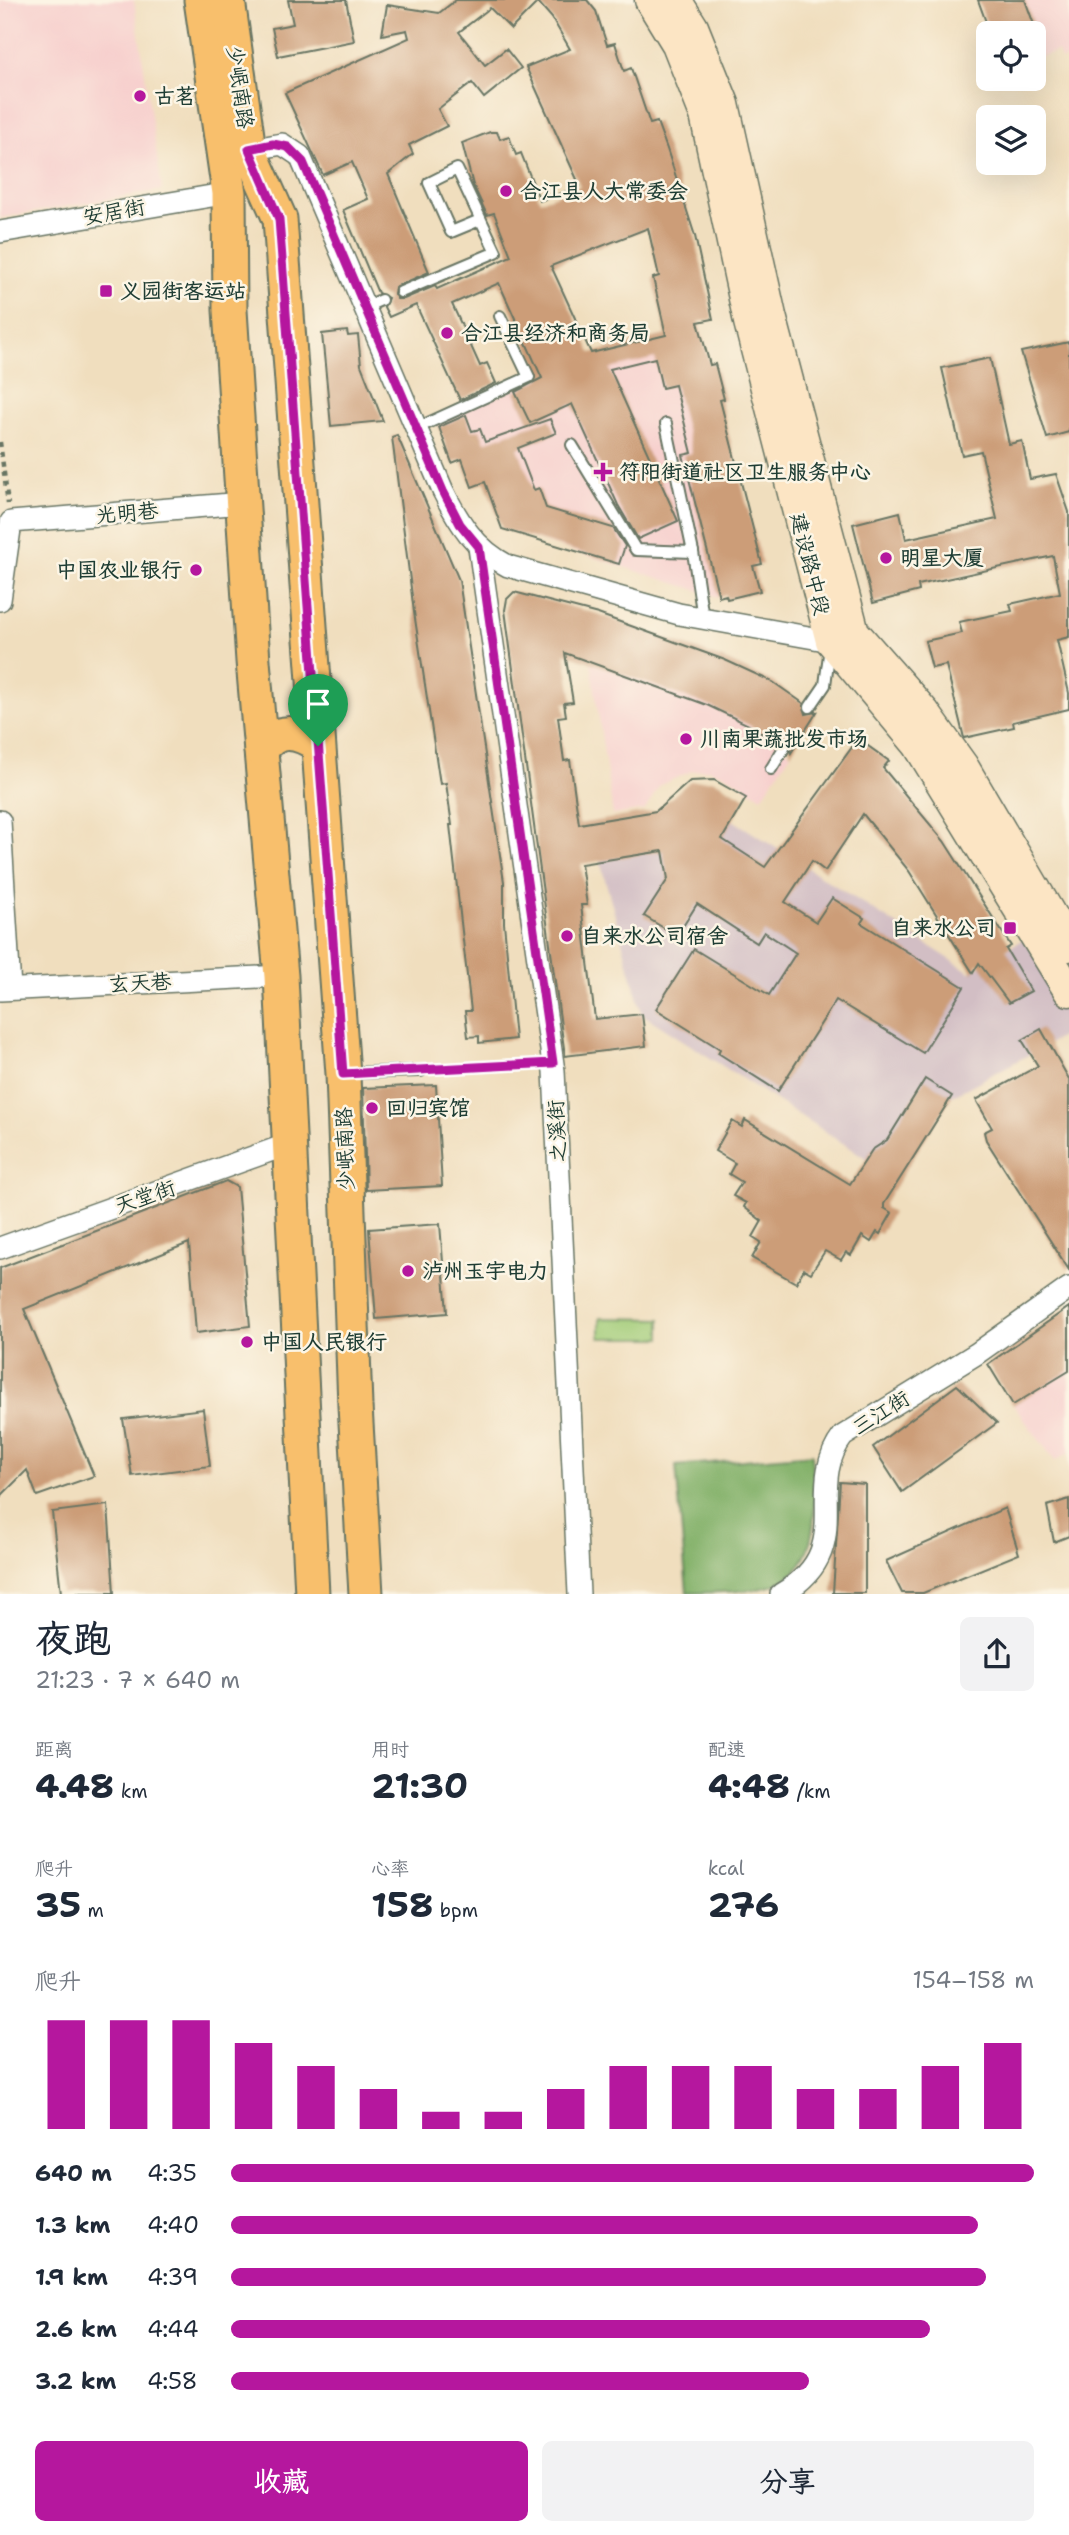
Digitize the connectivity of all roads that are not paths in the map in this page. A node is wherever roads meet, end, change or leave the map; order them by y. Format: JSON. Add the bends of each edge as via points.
{"nodes":[{"id":1,"x":201,"y":0,"type":"edge"},
{"id":2,"x":228,"y":0,"type":"edge"},
{"id":3,"x":650,"y":0,"type":"edge"},
{"id":4,"x":676,"y":0,"type":"edge"},
{"id":5,"x":249,"y":149,"type":"junction"},
{"id":6,"x":229,"y":193,"type":"junction"},
{"id":7,"x":480,"y":220,"type":"junction"},
{"id":8,"x":0,"y":232,"type":"edge"},
{"id":9,"x":401,"y":292,"type":"dead end"},
{"id":10,"x":500,"y":317,"type":"dead end"},
{"id":11,"x":666,"y":424,"type":"dead end"},
{"id":12,"x":417,"y":428,"type":"junction"},
{"id":13,"x":572,"y":445,"type":"dead end"},
{"id":14,"x":243,"y":503,"type":"junction"},
{"id":15,"x":479,"y":547,"type":"junction"},
{"id":16,"x":693,"y":552,"type":"junction"},
{"id":17,"x":0,"y":600,"type":"edge"},
{"id":18,"x":703,"y":618,"type":"junction"},
{"id":19,"x":842,"y":637,"type":"junction"},
{"id":20,"x":810,"y":707,"type":"dead end"},
{"id":21,"x":318,"y":746,"type":"junction"},
{"id":22,"x":784,"y":748,"type":"dead end"},
{"id":23,"x":261,"y":750,"type":"junction"},
{"id":24,"x":771,"y":769,"type":"dead end"},
{"id":25,"x":0,"y":821,"type":"edge"},
{"id":26,"x":1069,"y":946,"type":"edge"},
{"id":27,"x":281,"y":976,"type":"junction"},
{"id":28,"x":5,"y":990,"type":"edge"},
{"id":29,"x":1069,"y":991,"type":"edge"},
{"id":30,"x":421,"y":1071,"type":"road end"},
{"id":31,"x":343,"y":1074,"type":"junction"},
{"id":32,"x":289,"y":1144,"type":"junction"},
{"id":33,"x":0,"y":1248,"type":"edge"},
{"id":34,"x":1069,"y":1288,"type":"edge"},
{"id":35,"x":312,"y":1594,"type":"edge"},
{"id":36,"x":366,"y":1594,"type":"edge"},
{"id":37,"x":579,"y":1594,"type":"edge"},
{"id":38,"x":781,"y":1594,"type":"edge"}],
"edges":[{"from":1,"to":6,"type":"main road","name":"少岷南路"},
{"from":2,"to":5,"type":"main road","name":"少岷南路"},
{"from":3,"to":19,"type":"main road","name":"建设路中段","via":[[677,44],[705,116],[749,321]]},
{"from":4,"to":19,"type":"main road","name":"建设路中段","via":[[693,27],[723,104]]},
{"from":5,"to":12,"type":"street","name":"之溪街","via":[[282,144],[300,156],[373,304]]},
{"from":5,"to":21,"type":"main road","name":"少岷南路","via":[[279,219]]},
{"from":6,"to":8,"type":"street","name":"安居街"},
{"from":6,"to":14,"type":"main road","name":"少岷南路","via":[[230,310]]},
{"from":7,"to":7,"type":"lane","via":[[457,169],[429,183],[451,232]]},
{"from":7,"to":9,"type":"lane","via":[[496,252]]},
{"from":10,"to":12,"type":"lane","via":[[529,377]]},
{"from":11,"to":16,"type":"lane"},
{"from":12,"to":15,"type":"street","name":"之溪街","via":[[454,514]]},
{"from":13,"to":16,"type":"lane","via":[[636,550]]},
{"from":14,"to":17,"type":"street","name":"光明巷","via":[[11,522]]},
{"from":14,"to":23,"type":"main road","name":"少岷南路"},
{"from":15,"to":18,"type":"street","name":"之溪街","via":[[508,566]]},
{"from":15,"to":37,"type":"street","name":"之溪街","via":[[553,1063]]},
{"from":16,"to":18,"type":"lane"},
{"from":18,"to":19,"type":"street","name":"之溪街"},
{"from":19,"to":20,"type":"lane","via":[[825,685]]},
{"from":19,"to":26,"type":"main road","name":"建设路中段","via":[[925,713],[963,766]]},
{"from":19,"to":29,"type":"main road","name":"建设路中段","via":[[918,745]]},
{"from":21,"to":23,"type":"main road","via":[[306,737],[287,733],[275,735]]},
{"from":21,"to":31,"type":"main road","name":"少岷南路"},
{"from":22,"to":24,"type":"lane"},
{"from":23,"to":27,"type":"main road","name":"少岷南路"},
{"from":25,"to":28,"type":"street"},
{"from":27,"to":28,"type":"street","name":"玄天巷"},
{"from":27,"to":32,"type":"main road","name":"少岷南路"},
{"from":30,"to":31,"type":"lane"},
{"from":31,"to":36,"type":"main road","name":"少岷南路"},
{"from":32,"to":33,"type":"street","name":"天堂街"},
{"from":32,"to":35,"type":"main road","name":"少岷南路"},
{"from":34,"to":38,"type":"street","name":"三江街","via":[[976,1354],[843,1436],[832,1451],[828,1469],[825,1544],[818,1563]]}]}
